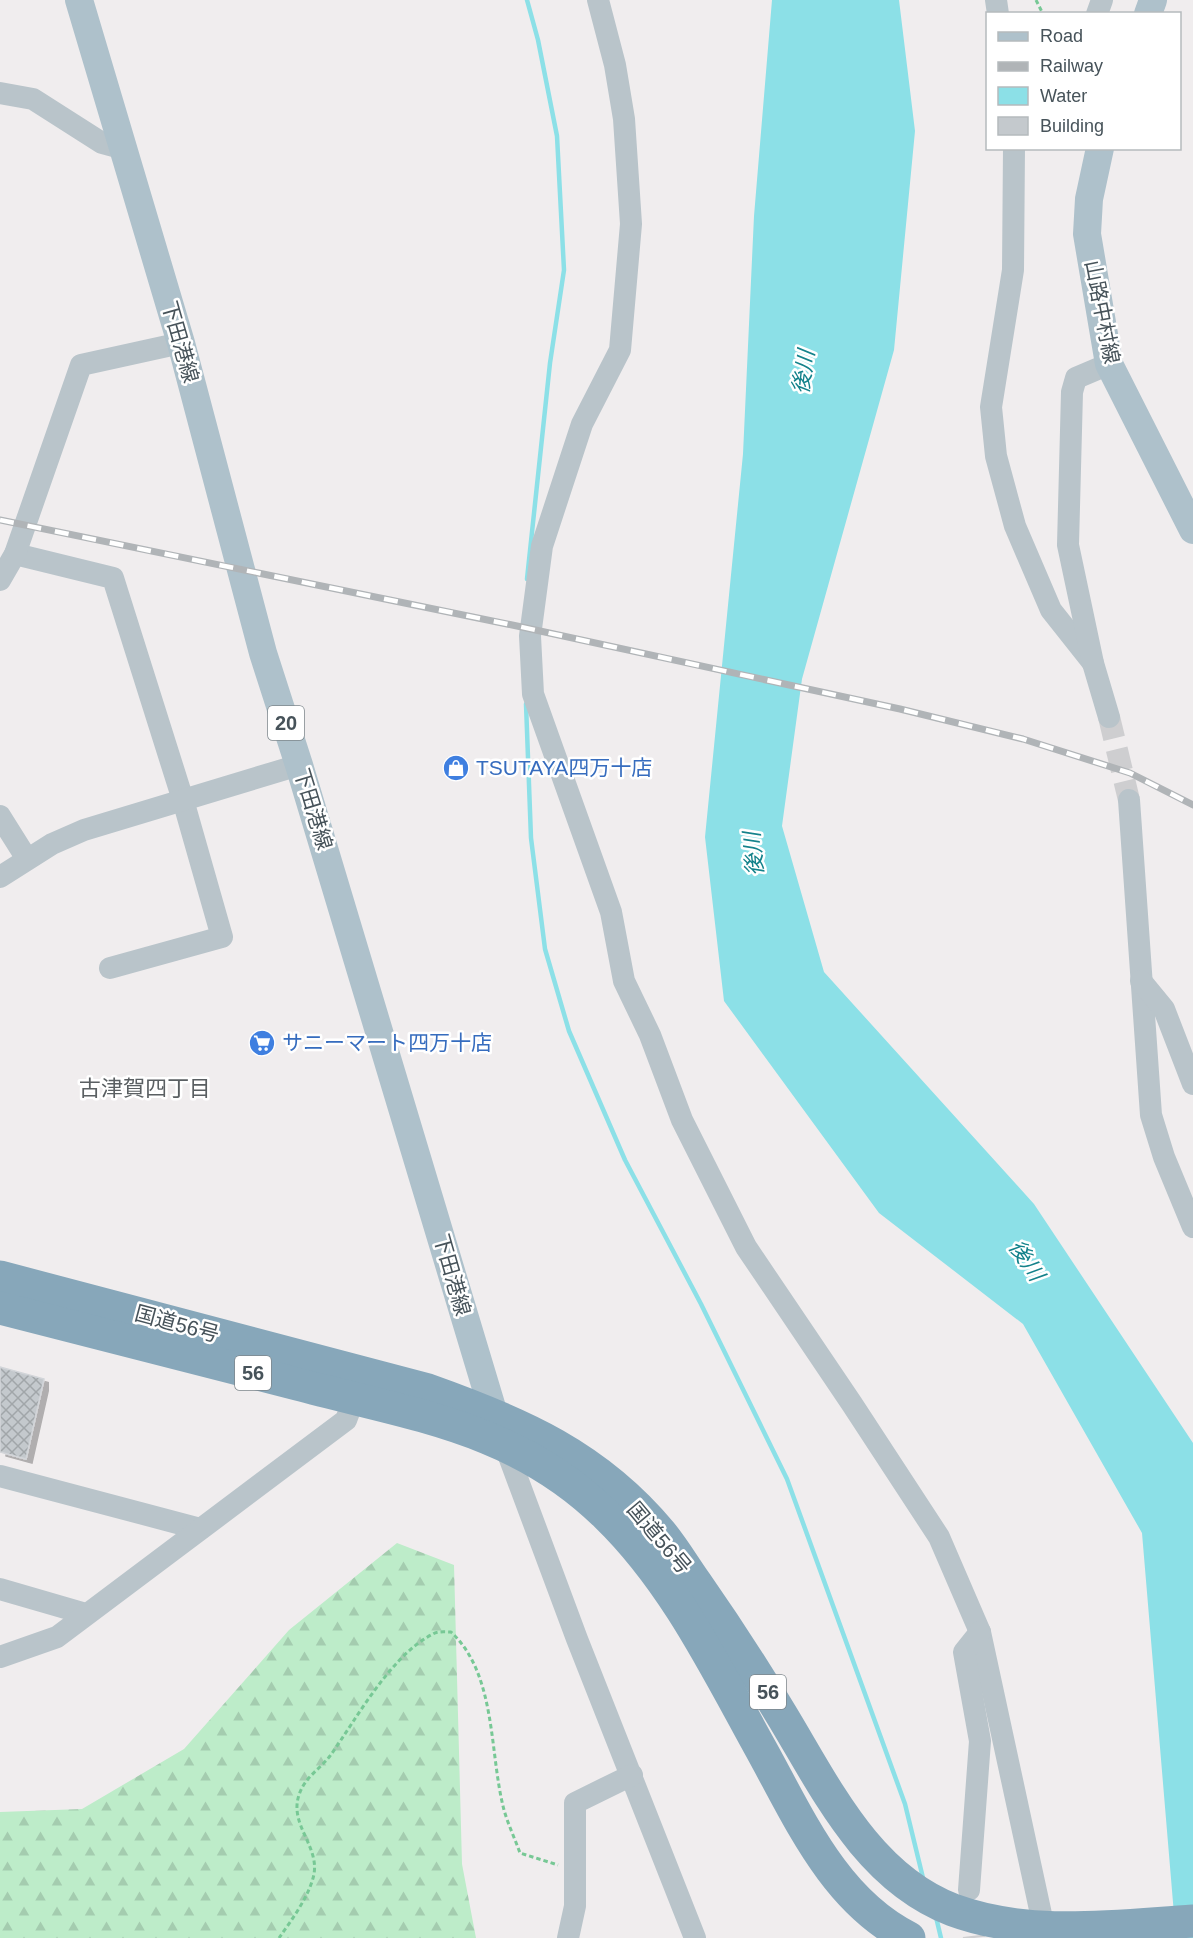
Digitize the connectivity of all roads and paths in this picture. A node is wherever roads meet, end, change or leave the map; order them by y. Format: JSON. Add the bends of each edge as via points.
{"nodes":[{"id":1,"x":79,"y":0,"type":"edge"},
{"id":2,"x":598,"y":0,"type":"edge"},
{"id":3,"x":0,"y":93,"type":"edge"},
{"id":4,"x":124,"y":149,"type":"junction"},
{"id":5,"x":1014,"y":150,"type":"edge"},
{"id":6,"x":1094,"y":152,"type":"edge"},
{"id":7,"x":181,"y":343,"type":"junction"},
{"id":8,"x":1109,"y":364,"type":"junction"},
{"id":9,"x":1193,"y":530,"type":"edge"},
{"id":10,"x":15,"y":555,"type":"junction"},
{"id":11,"x":0,"y":580,"type":"edge"},
{"id":12,"x":1093,"y":663,"type":"junction"},
{"id":13,"x":1108,"y":717,"type":"tunnel mouth"},
{"id":14,"x":300,"y":765,"type":"junction"},
{"id":15,"x":183,"y":800,"type":"junction"},
{"id":16,"x":1129,"y":800,"type":"tunnel mouth"},
{"id":17,"x":0,"y":816,"type":"edge"},
{"id":18,"x":27,"y":859,"type":"junction"},
{"id":19,"x":0,"y":878,"type":"edge"},
{"id":20,"x":110,"y":968,"type":"dead end"},
{"id":21,"x":1141,"y":981,"type":"junction"},
{"id":22,"x":1193,"y":1084,"type":"edge"},
{"id":23,"x":1193,"y":1227,"type":"edge"},
{"id":24,"x":0,"y":1277,"type":"edge"},
{"id":25,"x":0,"y":1308,"type":"edge"},
{"id":26,"x":354,"y":1399,"type":"junction"},
{"id":27,"x":493,"y":1413,"type":"junction"},
{"id":28,"x":504,"y":1443,"type":"junction"},
{"id":29,"x":0,"y":1476,"type":"edge"},
{"id":30,"x":200,"y":1529,"type":"junction"},
{"id":31,"x":0,"y":1589,"type":"edge"},
{"id":32,"x":86,"y":1614,"type":"junction"},
{"id":33,"x":981,"y":1632,"type":"junction"},
{"id":34,"x":0,"y":1658,"type":"edge"},
{"id":35,"x":632,"y":1774,"type":"junction"},
{"id":36,"x":576,"y":1871,"type":"junction"},
{"id":37,"x":969,"y":1890,"type":"tunnel mouth"},
{"id":38,"x":1193,"y":1921,"type":"edge"},
{"id":39,"x":1052,"y":1928,"type":"junction"},
{"id":40,"x":279,"y":1938,"type":"edge"},
{"id":41,"x":568,"y":1938,"type":"edge"},
{"id":42,"x":695,"y":1938,"type":"edge"},
{"id":43,"x":909,"y":1938,"type":"edge"}],
"edges":[{"from":1,"to":4,"type":"main road","name":"下田港線","number":"20"},
{"from":2,"to":33,"type":"street","via":[[624,119],[630,213],[620,350],[582,424],[542,546],[530,636],[533,694],[611,912],[624,981],[650,1035],[682,1120],[746,1247],[939,1537]]},
{"from":3,"to":4,"type":"street","via":[[33,99],[102,143]]},
{"from":4,"to":7,"type":"main road","name":"下田港線","number":"20"},
{"from":5,"to":12,"type":"street","via":[[1013,270],[991,407],[996,456],[1015,526],[1051,610]]},
{"from":6,"to":8,"type":"main road","name":"山路中村線","via":[[1087,234]]},
{"from":7,"to":10,"type":"street","via":[[81,364]]},
{"from":7,"to":14,"type":"main road","name":"下田港線","number":"20","via":[[263,653]]},
{"from":8,"to":9,"type":"main road","name":"山路中村線"},
{"from":8,"to":12,"type":"street","via":[[1076,378],[1072,392],[1068,545]]},
{"from":10,"to":11,"type":"street"},
{"from":10,"to":15,"type":"street","via":[[113,578]]},
{"from":12,"to":13,"type":"street"},
{"from":14,"to":15,"type":"street"},
{"from":14,"to":27,"type":"main road","name":"下田港線","number":"20"},
{"from":15,"to":18,"type":"street","via":[[84,830]]},
{"from":15,"to":20,"type":"street","via":[[222,938]]},
{"from":16,"to":21,"type":"street"},
{"from":17,"to":18,"type":"street"},
{"from":18,"to":19,"type":"street"},
{"from":21,"to":22,"type":"street","via":[[1164,1009]]},
{"from":21,"to":23,"type":"street","via":[[1151,1115]]},
{"from":24,"to":27,"type":"highway","name":"国道56号","number":"56","via":[[429,1390]]},
{"from":25,"to":26,"type":"highway","name":"国道56号","number":"56"},
{"from":26,"to":28,"type":"highway","name":"国道56号","number":"56","via":[[421,1413]]},
{"from":26,"to":30,"type":"street","via":[[346,1420]]},
{"from":27,"to":28,"type":"main road","name":"下田港線","number":"20"},
{"from":27,"to":39,"type":"highway","name":"国道56号","number":"56","via":[[564,1448],[609,1480],[661,1533],[740,1646],[848,1824],[879,1861],[913,1889],[952,1910],[983,1920]]},
{"from":28,"to":35,"type":"street"},
{"from":28,"to":43,"type":"highway","name":"国道56号","number":"56","via":[[585,1496],[628,1538],[695,1630],[804,1829],[834,1875],[863,1907]]},
{"from":29,"to":30,"type":"street"},
{"from":30,"to":32,"type":"street"},
{"from":31,"to":32,"type":"street"},
{"from":32,"to":34,"type":"street","via":[[57,1637]]},
{"from":33,"to":37,"type":"street","via":[[964,1652],[980,1741]]},
{"from":33,"to":39,"type":"street"},
{"from":35,"to":36,"type":"street","via":[[575,1803]]},
{"from":35,"to":42,"type":"street"},
{"from":36,"to":40,"type":"path","via":[[520,1853],[504,1809],[485,1692],[461,1641],[451,1632],[435,1632],[412,1648],[383,1681],[299,1794],[297,1819],[312,1857],[314,1874]]},
{"from":36,"to":41,"type":"street","via":[[575,1906]]},
{"from":38,"to":39,"type":"highway","name":"国道56号","number":"56"}]}
